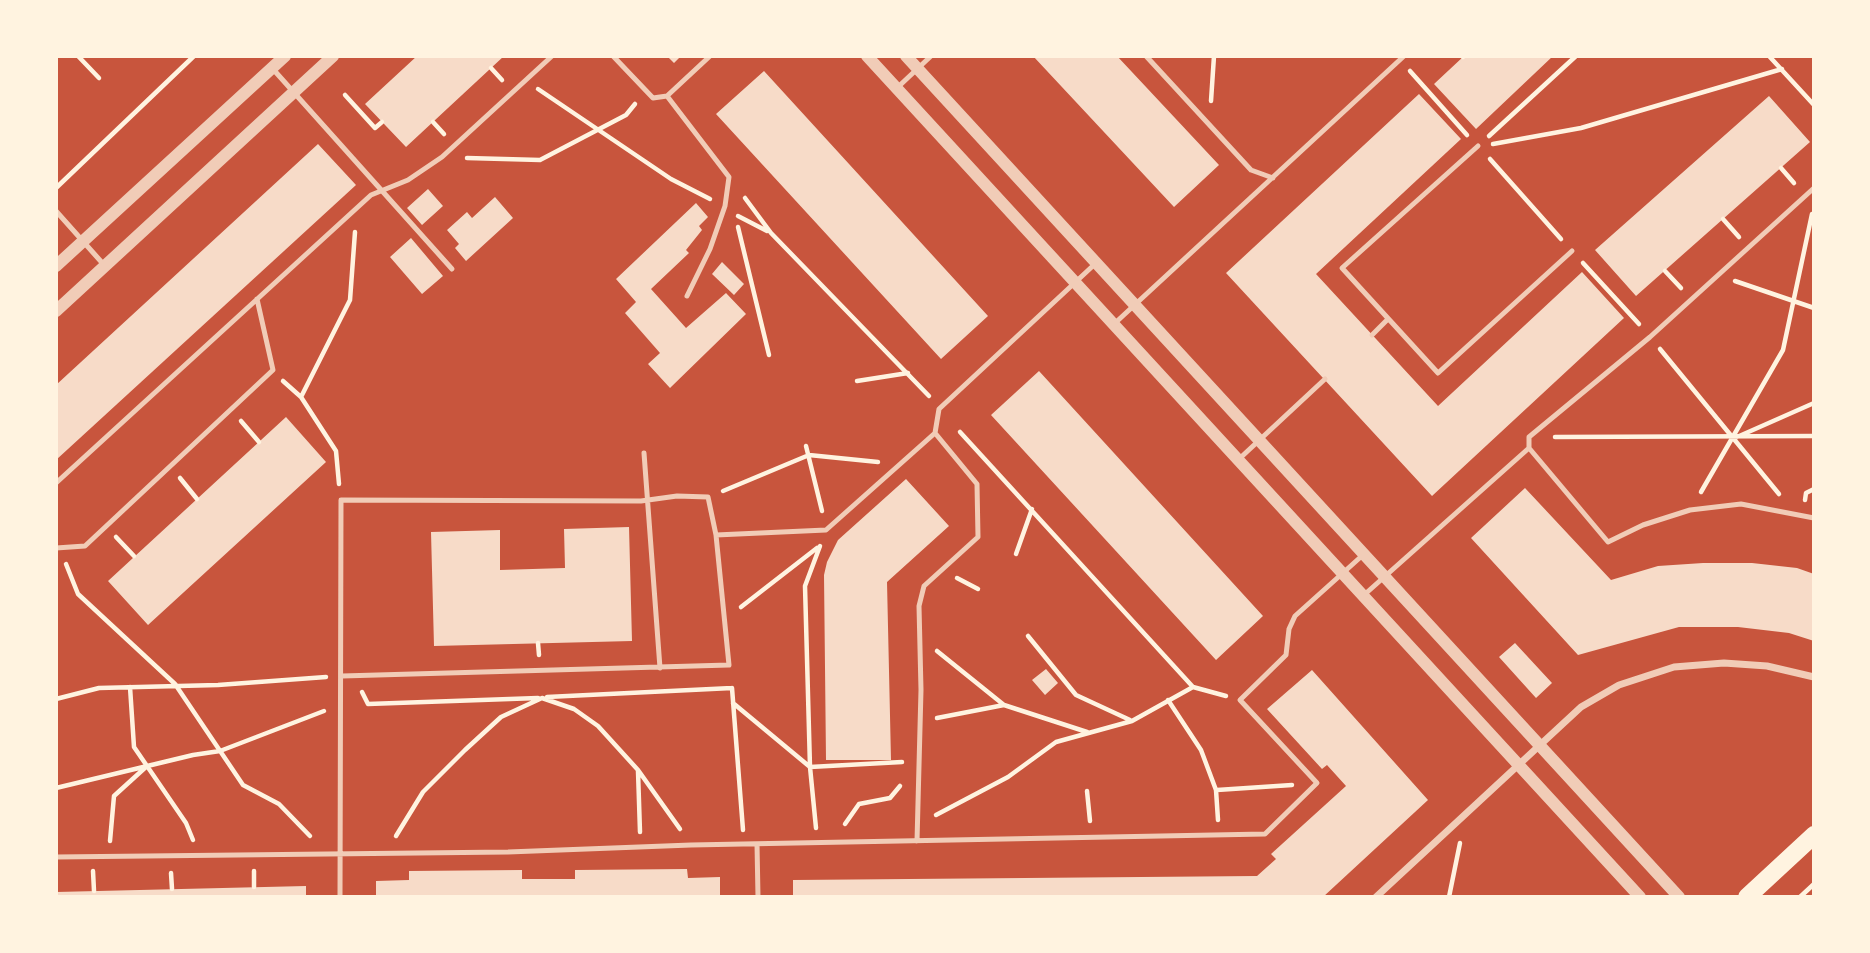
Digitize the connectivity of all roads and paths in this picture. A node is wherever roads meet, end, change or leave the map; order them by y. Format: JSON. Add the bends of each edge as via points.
{"nodes":[{"id":1,"x":78,"y":56,"type":"edge"},
{"id":2,"x":194,"y":56,"type":"edge"},
{"id":3,"x":285,"y":56,"type":"edge"},
{"id":4,"x":333,"y":56,"type":"edge"},
{"id":5,"x":552,"y":56,"type":"edge"},
{"id":6,"x":613,"y":56,"type":"edge"},
{"id":7,"x":710,"y":56,"type":"edge"},
{"id":8,"x":867,"y":56,"type":"edge"},
{"id":9,"x":906,"y":56,"type":"edge"},
{"id":10,"x":931,"y":56,"type":"edge"},
{"id":11,"x":1146,"y":56,"type":"edge"},
{"id":12,"x":1214,"y":56,"type":"edge"},
{"id":13,"x":1576,"y":56,"type":"edge"},
{"id":14,"x":1769,"y":56,"type":"edge"},
{"id":15,"x":1402,"y":58,"type":"edge"},
{"id":16,"x":272,"y":68,"type":"junction"},
{"id":17,"x":918,"y":69,"type":"junction"},
{"id":18,"x":1782,"y":69,"type":"junction"},
{"id":19,"x":99,"y":78,"type":"dead end"},
{"id":20,"x":897,"y":88,"type":"junction"},
{"id":21,"x":646,"y":91,"type":"junction"},
{"id":22,"x":294,"y":93,"type":"junction"},
{"id":23,"x":345,"y":95,"type":"dead end"},
{"id":24,"x":545,"y":96,"type":"dead end"},
{"id":25,"x":667,"y":96,"type":"junction"},
{"id":26,"x":1814,"y":105,"type":"edge"},
{"id":27,"x":382,"y":122,"type":"dead end"},
{"id":28,"x":1210,"y":125,"type":"junction"},
{"id":29,"x":596,"y":130,"type":"junction"},
{"id":30,"x":1478,"y":146,"type":"junction"},
{"id":31,"x":442,"y":157,"type":"junction"},
{"id":32,"x":729,"y":177,"type":"junction"},
{"id":33,"x":1273,"y":178,"type":"junction"},
{"id":34,"x":56,"y":188,"type":"edge"},
{"id":35,"x":1814,"y":188,"type":"edge"},
{"id":36,"x":383,"y":190,"type":"junction"},
{"id":37,"x":1814,"y":205,"type":"edge"},
{"id":38,"x":725,"y":206,"type":"junction"},
{"id":39,"x":357,"y":207,"type":"junction"},
{"id":40,"x":56,"y":211,"type":"edge"},
{"id":41,"x":771,"y":233,"type":"junction"},
{"id":42,"x":83,"y":241,"type":"junction"},
{"id":43,"x":1573,"y":251,"type":"junction"},
{"id":44,"x":1097,"y":263,"type":"junction"},
{"id":45,"x":56,"y":266,"type":"edge"},
{"id":46,"x":105,"y":266,"type":"junction"},
{"id":47,"x":452,"y":269,"type":"dead end"},
{"id":48,"x":1718,"y":275,"type":"junction"},
{"id":49,"x":1076,"y":282,"type":"junction"},
{"id":50,"x":687,"y":296,"type":"dead end"},
{"id":51,"x":257,"y":299,"type":"junction"},
{"id":52,"x":1793,"y":302,"type":"junction"},
{"id":53,"x":1135,"y":305,"type":"junction"},
{"id":54,"x":1814,"y":308,"type":"edge"},
{"id":55,"x":56,"y":311,"type":"edge"},
{"id":56,"x":1388,"y":319,"type":"junction"},
{"id":57,"x":1114,"y":324,"type":"junction"},
{"id":58,"x":1372,"y":335,"type":"dead end"},
{"id":59,"x":1650,"y":337,"type":"junction"},
{"id":60,"x":769,"y":355,"type":"dead end"},
{"id":61,"x":273,"y":370,"type":"junction"},
{"id":62,"x":909,"y":373,"type":"junction"},
{"id":63,"x":1325,"y":379,"type":"dead end"},
{"id":64,"x":857,"y":381,"type":"dead end"},
{"id":65,"x":301,"y":397,"type":"junction"},
{"id":66,"x":1814,"y":403,"type":"edge"},
{"id":67,"x":939,"y":409,"type":"junction"},
{"id":68,"x":230,"y":410,"type":"junction"},
{"id":69,"x":935,"y":432,"type":"junction"},
{"id":70,"x":1814,"y":436,"type":"edge"},
{"id":71,"x":1529,"y":437,"type":"junction"},
{"id":72,"x":1733,"y":439,"type":"junction"},
{"id":73,"x":1259,"y":441,"type":"junction"},
{"id":74,"x":259,"y":442,"type":"dead end"},
{"id":75,"x":806,"y":446,"type":"dead end"},
{"id":76,"x":1529,"y":448,"type":"junction"},
{"id":77,"x":644,"y":453,"type":"dead end"},
{"id":78,"x":808,"y":455,"type":"junction"},
{"id":79,"x":1238,"y":460,"type":"junction"},
{"id":80,"x":900,"y":464,"type":"junction"},
{"id":81,"x":170,"y":467,"type":"junction"},
{"id":82,"x":56,"y":483,"type":"edge"},
{"id":83,"x":708,"y":497,"type":"junction"},
{"id":84,"x":197,"y":499,"type":"dead end"},
{"id":85,"x":341,"y":500,"type":"junction"},
{"id":86,"x":647,"y":500,"type":"junction"},
{"id":87,"x":1031,"y":509,"type":"junction"},
{"id":88,"x":1690,"y":510,"type":"junction"},
{"id":89,"x":1796,"y":513,"type":"junction"},
{"id":90,"x":1814,"y":518,"type":"edge"},
{"id":91,"x":106,"y":527,"type":"junction"},
{"id":92,"x":826,"y":530,"type":"junction"},
{"id":93,"x":716,"y":535,"type":"junction"},
{"id":94,"x":820,"y":546,"type":"junction"},
{"id":95,"x":56,"y":548,"type":"edge"},
{"id":96,"x":1016,"y":554,"type":"dead end"},
{"id":97,"x":1364,"y":554,"type":"junction"},
{"id":98,"x":134,"y":556,"type":"dead end"},
{"id":99,"x":63,"y":559,"type":"dead end"},
{"id":100,"x":1342,"y":573,"type":"junction"},
{"id":101,"x":1384,"y":576,"type":"junction"},
{"id":102,"x":1363,"y":596,"type":"junction"},
{"id":103,"x":725,"y":619,"type":"junction"},
{"id":104,"x":919,"y":636,"type":"junction"},
{"id":105,"x":1028,"y":636,"type":"dead end"},
{"id":106,"x":729,"y":665,"type":"junction"},
{"id":107,"x":660,"y":668,"type":"junction"},
{"id":108,"x":342,"y":676,"type":"junction"},
{"id":109,"x":354,"y":676,"type":"junction"},
{"id":110,"x":1814,"y":677,"type":"edge"},
{"id":111,"x":175,"y":684,"type":"junction"},
{"id":112,"x":130,"y":687,"type":"junction"},
{"id":113,"x":1193,"y":687,"type":"junction"},
{"id":114,"x":732,"y":688,"type":"junction"},
{"id":115,"x":542,"y":698,"type":"junction"},
{"id":116,"x":56,"y":699,"type":"edge"},
{"id":117,"x":1168,"y":700,"type":"junction"},
{"id":118,"x":1240,"y":700,"type":"junction"},
{"id":119,"x":733,"y":703,"type":"junction"},
{"id":120,"x":341,"y":705,"type":"junction"},
{"id":121,"x":1004,"y":705,"type":"junction"},
{"id":122,"x":919,"y":721,"type":"junction"},
{"id":123,"x":1132,"y":722,"type":"junction"},
{"id":124,"x":1088,"y":733,"type":"junction"},
{"id":125,"x":1540,"y":746,"type":"junction"},
{"id":126,"x":220,"y":751,"type":"junction"},
{"id":127,"x":920,"y":761,"type":"junction"},
{"id":128,"x":1519,"y":765,"type":"junction"},
{"id":129,"x":147,"y":766,"type":"junction"},
{"id":130,"x":810,"y":767,"type":"junction"},
{"id":131,"x":638,"y":770,"type":"junction"},
{"id":132,"x":1317,"y":783,"type":"junction"},
{"id":133,"x":56,"y":788,"type":"edge"},
{"id":134,"x":1216,"y":790,"type":"junction"},
{"id":135,"x":1087,"y":791,"type":"dead end"},
{"id":136,"x":916,"y":825,"type":"junction"},
{"id":137,"x":1219,"y":835,"type":"junction"},
{"id":138,"x":1814,"y":835,"type":"edge"},
{"id":139,"x":1092,"y":839,"type":"junction"},
{"id":140,"x":1461,"y":840,"type":"dead end"},
{"id":141,"x":340,"y":841,"type":"junction"},
{"id":142,"x":917,"y":841,"type":"junction"},
{"id":143,"x":818,"y":843,"type":"junction"},
{"id":144,"x":832,"y":843,"type":"junction"},
{"id":145,"x":757,"y":844,"type":"junction"},
{"id":146,"x":691,"y":845,"type":"junction"},
{"id":147,"x":744,"y":845,"type":"junction"},
{"id":148,"x":641,"y":848,"type":"junction"},
{"id":149,"x":386,"y":852,"type":"junction"},
{"id":150,"x":340,"y":853,"type":"junction"},
{"id":151,"x":200,"y":854,"type":"junction"},
{"id":152,"x":109,"y":856,"type":"junction"},
{"id":153,"x":56,"y":857,"type":"edge"},
{"id":154,"x":1814,"y":884,"type":"edge"},
{"id":155,"x":340,"y":897,"type":"edge"},
{"id":156,"x":758,"y":897,"type":"edge"},
{"id":157,"x":1376,"y":897,"type":"edge"},
{"id":158,"x":1449,"y":897,"type":"edge"},
{"id":159,"x":1640,"y":897,"type":"edge"},
{"id":160,"x":1679,"y":897,"type":"edge"},
{"id":161,"x":1747,"y":897,"type":"edge"},
{"id":162,"x":1800,"y":897,"type":"edge"}],
"edges":[{"from":1,"to":19,"type":"path"},
{"from":2,"to":34,"type":"path"},
{"from":3,"to":16,"type":"street"},
{"from":4,"to":22,"type":"street"},
{"from":5,"to":31,"type":"lane"},
{"from":6,"to":21,"type":"lane"},
{"from":7,"to":25,"type":"lane"},
{"from":8,"to":20,"type":"street"},
{"from":9,"to":17,"type":"street"},
{"from":10,"to":17,"type":"lane"},
{"from":11,"to":28,"type":"lane"},
{"from":12,"to":28,"type":"path"},
{"from":13,"to":30,"type":"path"},
{"from":14,"to":18,"type":"path"},
{"from":15,"to":30,"type":"path"},
{"from":15,"to":33,"type":"lane"},
{"from":16,"to":22,"type":"lane"},
{"from":16,"to":42,"type":"street"},
{"from":17,"to":20,"type":"lane"},
{"from":17,"to":44,"type":"street"},
{"from":18,"to":26,"type":"path"},
{"from":18,"to":30,"type":"path","via":[[1581,128]]},
{"from":20,"to":49,"type":"street"},
{"from":21,"to":25,"type":"lane","via":[[653,98]]},
{"from":21,"to":29,"type":"path","via":[[626,114]]},
{"from":22,"to":36,"type":"lane"},
{"from":22,"to":46,"type":"street"},
{"from":23,"to":27,"type":"path","via":[[375,128]]},
{"from":24,"to":29,"type":"path"},
{"from":25,"to":32,"type":"lane"},
{"from":28,"to":33,"type":"lane","via":[[1251,170]]},
{"from":29,"to":31,"type":"path","via":[[540,160]]},
{"from":29,"to":38,"type":"path","via":[[671,179]]},
{"from":30,"to":43,"type":"path"},
{"from":30,"to":56,"type":"lane","via":[[1342,268]]},
{"from":31,"to":36,"type":"lane"},
{"from":32,"to":38,"type":"lane"},
{"from":32,"to":41,"type":"path"},
{"from":33,"to":53,"type":"lane"},
{"from":35,"to":48,"type":"lane"},
{"from":36,"to":39,"type":"lane"},
{"from":36,"to":47,"type":"lane"},
{"from":37,"to":52,"type":"path"},
{"from":38,"to":50,"type":"lane"},
{"from":39,"to":51,"type":"lane"},
{"from":39,"to":65,"type":"path","via":[[350,300]]},
{"from":40,"to":42,"type":"lane"},
{"from":41,"to":60,"type":"path","via":[[734,214]]},
{"from":41,"to":62,"type":"path"},
{"from":42,"to":45,"type":"street"},
{"from":42,"to":46,"type":"lane"},
{"from":43,"to":56,"type":"lane","via":[[1437,373]]},
{"from":43,"to":59,"type":"path"},
{"from":44,"to":49,"type":"lane"},
{"from":44,"to":53,"type":"street"},
{"from":46,"to":55,"type":"street"},
{"from":48,"to":52,"type":"path"},
{"from":48,"to":59,"type":"lane"},
{"from":49,"to":57,"type":"street"},
{"from":49,"to":67,"type":"lane"},
{"from":51,"to":61,"type":"lane"},
{"from":51,"to":82,"type":"lane"},
{"from":52,"to":54,"type":"path"},
{"from":52,"to":72,"type":"path","via":[[1783,350]]},
{"from":53,"to":57,"type":"lane"},
{"from":53,"to":73,"type":"street"},
{"from":56,"to":58,"type":"lane"},
{"from":57,"to":79,"type":"street"},
{"from":59,"to":71,"type":"lane"},
{"from":59,"to":72,"type":"path"},
{"from":61,"to":65,"type":"path"},
{"from":61,"to":68,"type":"lane"},
{"from":62,"to":64,"type":"path"},
{"from":62,"to":67,"type":"path"},
{"from":63,"to":73,"type":"lane"},
{"from":65,"to":85,"type":"path","via":[[336,452]]},
{"from":66,"to":72,"type":"path"},
{"from":67,"to":69,"type":"lane"},
{"from":67,"to":87,"type":"path"},
{"from":68,"to":74,"type":"path"},
{"from":68,"to":81,"type":"lane"},
{"from":69,"to":80,"type":"lane"},
{"from":69,"to":104,"type":"lane","via":[[977,484],[978,537],[924,586]]},
{"from":70,"to":72,"type":"path"},
{"from":71,"to":72,"type":"path"},
{"from":71,"to":76,"type":"lane"},
{"from":72,"to":88,"type":"path"},
{"from":72,"to":89,"type":"path"},
{"from":73,"to":79,"type":"lane"},
{"from":73,"to":97,"type":"street"},
{"from":75,"to":78,"type":"path"},
{"from":76,"to":88,"type":"lane","via":[[1608,542]]},
{"from":76,"to":101,"type":"lane"},
{"from":77,"to":86,"type":"lane"},
{"from":78,"to":80,"type":"path"},
{"from":78,"to":83,"type":"path"},
{"from":78,"to":92,"type":"path"},
{"from":79,"to":100,"type":"street"},
{"from":80,"to":92,"type":"lane"},
{"from":81,"to":84,"type":"path"},
{"from":81,"to":91,"type":"lane"},
{"from":83,"to":86,"type":"lane"},
{"from":83,"to":93,"type":"lane"},
{"from":85,"to":86,"type":"lane"},
{"from":85,"to":108,"type":"lane"},
{"from":86,"to":107,"type":"lane"},
{"from":87,"to":96,"type":"path"},
{"from":87,"to":113,"type":"path"},
{"from":88,"to":89,"type":"lane","via":[[1747,503]]},
{"from":89,"to":90,"type":"lane"},
{"from":91,"to":95,"type":"lane","via":[[85,546]]},
{"from":91,"to":98,"type":"path"},
{"from":92,"to":93,"type":"lane"},
{"from":92,"to":94,"type":"path"},
{"from":93,"to":103,"type":"lane"},
{"from":94,"to":103,"type":"path"},
{"from":94,"to":130,"type":"path","via":[[805,586]]},
{"from":97,"to":100,"type":"lane"},
{"from":97,"to":101,"type":"street"},
{"from":99,"to":111,"type":"path","via":[[78,594]]},
{"from":100,"to":102,"type":"street"},
{"from":100,"to":118,"type":"lane","via":[[1295,615],[1286,655]]},
{"from":101,"to":102,"type":"lane"},
{"from":101,"to":125,"type":"street"},
{"from":102,"to":128,"type":"street"},
{"from":103,"to":106,"type":"lane"},
{"from":104,"to":121,"type":"path"},
{"from":104,"to":122,"type":"lane"},
{"from":105,"to":123,"type":"path","via":[[1076,695]]},
{"from":106,"to":107,"type":"lane"},
{"from":106,"to":114,"type":"path"},
{"from":107,"to":109,"type":"lane"},
{"from":108,"to":109,"type":"lane"},
{"from":108,"to":111,"type":"path"},
{"from":108,"to":120,"type":"lane"},
{"from":109,"to":115,"type":"path","via":[[368,704]]},
{"from":110,"to":125,"type":"street","via":[[1767,666],[1674,667],[1619,685],[1581,707]]},
{"from":111,"to":112,"type":"path"},
{"from":111,"to":126,"type":"path"},
{"from":112,"to":116,"type":"path","via":[[99,688]]},
{"from":112,"to":129,"type":"path","via":[[134,747]]},
{"from":113,"to":117,"type":"path"},
{"from":113,"to":118,"type":"path"},
{"from":114,"to":115,"type":"path"},
{"from":114,"to":119,"type":"path"},
{"from":115,"to":131,"type":"path","via":[[574,709],[598,726]]},
{"from":115,"to":149,"type":"path","via":[[501,717],[465,750],[424,792]]},
{"from":117,"to":123,"type":"path"},
{"from":117,"to":134,"type":"path","via":[[1201,750]]},
{"from":118,"to":132,"type":"lane"},
{"from":119,"to":130,"type":"path"},
{"from":119,"to":147,"type":"path"},
{"from":120,"to":126,"type":"path"},
{"from":120,"to":141,"type":"lane"},
{"from":121,"to":122,"type":"path"},
{"from":121,"to":124,"type":"path"},
{"from":122,"to":127,"type":"lane"},
{"from":123,"to":124,"type":"path"},
{"from":124,"to":136,"type":"path","via":[[1056,742],[1009,779]]},
{"from":125,"to":128,"type":"street"},
{"from":125,"to":160,"type":"street"},
{"from":126,"to":129,"type":"path"},
{"from":126,"to":141,"type":"path","via":[[243,785],[279,804],[313,839]]},
{"from":127,"to":130,"type":"path"},
{"from":127,"to":136,"type":"lane"},
{"from":127,"to":144,"type":"path","via":[[890,798],[859,804]]},
{"from":128,"to":157,"type":"street"},
{"from":128,"to":159,"type":"street"},
{"from":129,"to":133,"type":"path"},
{"from":129,"to":151,"type":"path","via":[[186,822]]},
{"from":129,"to":152,"type":"path","via":[[114,796]]},
{"from":130,"to":143,"type":"path"},
{"from":131,"to":146,"type":"path"},
{"from":131,"to":148,"type":"path"},
{"from":132,"to":134,"type":"path"},
{"from":132,"to":137,"type":"lane","via":[[1265,834]]},
{"from":134,"to":137,"type":"path"},
{"from":135,"to":139,"type":"path"},
{"from":136,"to":142,"type":"lane"},
{"from":137,"to":139,"type":"lane"},
{"from":138,"to":161,"type":"main road"},
{"from":139,"to":142,"type":"lane"},
{"from":140,"to":158,"type":"path"},
{"from":141,"to":150,"type":"lane"},
{"from":142,"to":144,"type":"lane"},
{"from":143,"to":144,"type":"lane"},
{"from":143,"to":145,"type":"lane"},
{"from":145,"to":147,"type":"lane"},
{"from":145,"to":156,"type":"lane"},
{"from":146,"to":147,"type":"lane"},
{"from":146,"to":148,"type":"lane"},
{"from":148,"to":149,"type":"lane"},
{"from":149,"to":150,"type":"lane"},
{"from":150,"to":151,"type":"lane"},
{"from":150,"to":155,"type":"lane"},
{"from":151,"to":152,"type":"lane"},
{"from":152,"to":153,"type":"lane"},
{"from":154,"to":162,"type":"path"}]}
